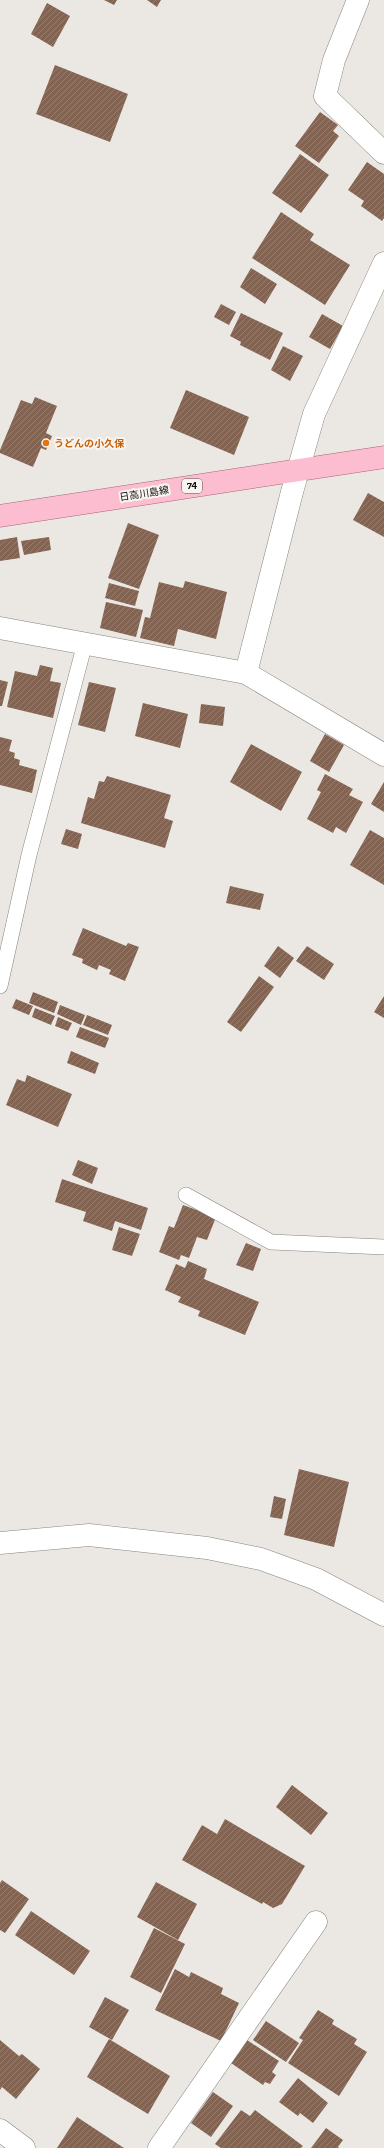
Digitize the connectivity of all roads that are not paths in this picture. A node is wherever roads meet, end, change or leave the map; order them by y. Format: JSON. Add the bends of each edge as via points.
{"nodes":[{"id":1,"x":358,"y":0,"type":"edge"},
{"id":2,"x":384,"y":153,"type":"edge"},
{"id":3,"x":384,"y":263,"type":"edge"},
{"id":4,"x":384,"y":457,"type":"edge"},
{"id":5,"x":300,"y":469,"type":"junction"},
{"id":6,"x":0,"y":516,"type":"edge"},
{"id":7,"x":0,"y":628,"type":"edge"},
{"id":8,"x":85,"y":643,"type":"junction"},
{"id":9,"x":246,"y":673,"type":"junction"},
{"id":10,"x":384,"y":755,"type":"edge"},
{"id":11,"x":0,"y":986,"type":"edge"},
{"id":12,"x":186,"y":1196,"type":"dead end"},
{"id":13,"x":384,"y":1248,"type":"edge"},
{"id":14,"x":0,"y":1543,"type":"edge"},
{"id":15,"x":384,"y":1615,"type":"edge"},
{"id":16,"x":316,"y":1922,"type":"dead end"},
{"id":17,"x":0,"y":2130,"type":"edge"},
{"id":18,"x":24,"y":2148,"type":"edge"},
{"id":19,"x":159,"y":2148,"type":"edge"}],
"edges":[{"from":1,"to":2,"type":"street","via":[[334,60],[325,96]]},
{"from":3,"to":5,"type":"street","via":[[314,414]]},
{"from":4,"to":5,"type":"main road","name":"日高川島線","number":"74"},
{"from":5,"to":6,"type":"main road","name":"日高川島線","number":"74"},
{"from":5,"to":9,"type":"street"},
{"from":7,"to":8,"type":"street"},
{"from":8,"to":9,"type":"street"},
{"from":8,"to":11,"type":"lane","via":[[29,855]]},
{"from":9,"to":10,"type":"street"},
{"from":12,"to":13,"type":"lane","via":[[271,1242]]},
{"from":14,"to":15,"type":"street","via":[[89,1535],[207,1548],[260,1559],[316,1579]]},
{"from":16,"to":19,"type":"street"},
{"from":17,"to":18,"type":"street"}]}
